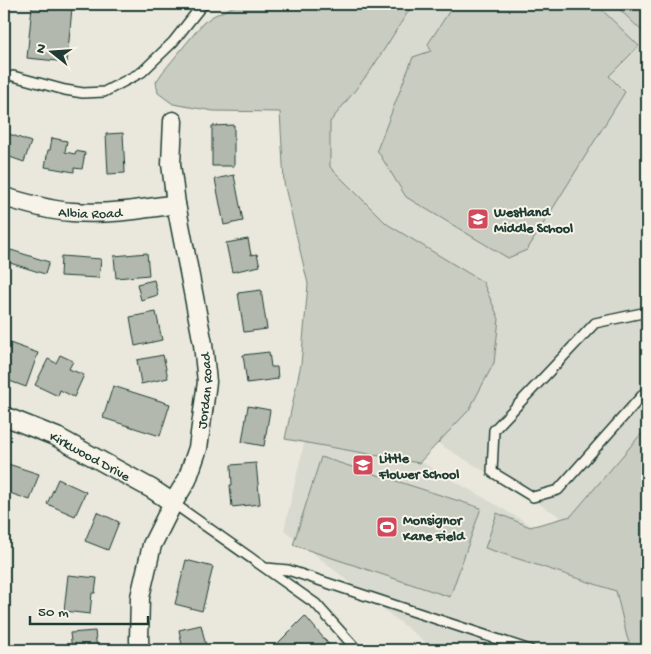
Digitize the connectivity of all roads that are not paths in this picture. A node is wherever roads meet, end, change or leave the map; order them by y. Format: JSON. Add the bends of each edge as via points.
{"nodes":[{"id":1,"x":203,"y":4,"type":"edge"},
{"id":2,"x":13,"y":76,"type":"dead end"},
{"id":3,"x":173,"y":120,"type":"dead end"},
{"id":4,"x":4,"y":197,"type":"edge"},
{"id":5,"x":176,"y":204,"type":"junction"},
{"id":6,"x":647,"y":312,"type":"edge"},
{"id":7,"x":647,"y":390,"type":"edge"},
{"id":8,"x":4,"y":416,"type":"edge"},
{"id":9,"x":173,"y":503,"type":"junction"},
{"id":10,"x":266,"y":568,"type":"junction"},
{"id":11,"x":140,"y":650,"type":"edge"},
{"id":12,"x":356,"y":650,"type":"edge"},
{"id":13,"x":530,"y":650,"type":"edge"}],
"edges":[{"from":1,"to":2,"type":"lane","via":[[173,42],[142,72],[104,92],[65,90]]},
{"from":3,"to":5,"type":"street","name":"Jordan Road","via":[[171,164]]},
{"from":4,"to":5,"type":"street","name":"Albia Road","via":[[71,212],[118,212]]},
{"from":5,"to":9,"type":"street","name":"Jordan Road","via":[[203,344],[207,382],[198,448],[187,480]]},
{"from":6,"to":7,"type":"lane","via":[[595,323],[494,430],[492,472],[533,497],[558,490]]},
{"from":8,"to":9,"type":"street","name":"Kirkwood Drive","via":[[56,437]]},
{"from":9,"to":10,"type":"lane"},
{"from":9,"to":11,"type":"street","name":"Jordan Road","via":[[152,545],[140,597]]},
{"from":10,"to":12,"type":"lane","via":[[316,604]]},
{"from":10,"to":13,"type":"lane","via":[[288,570]]}]}
